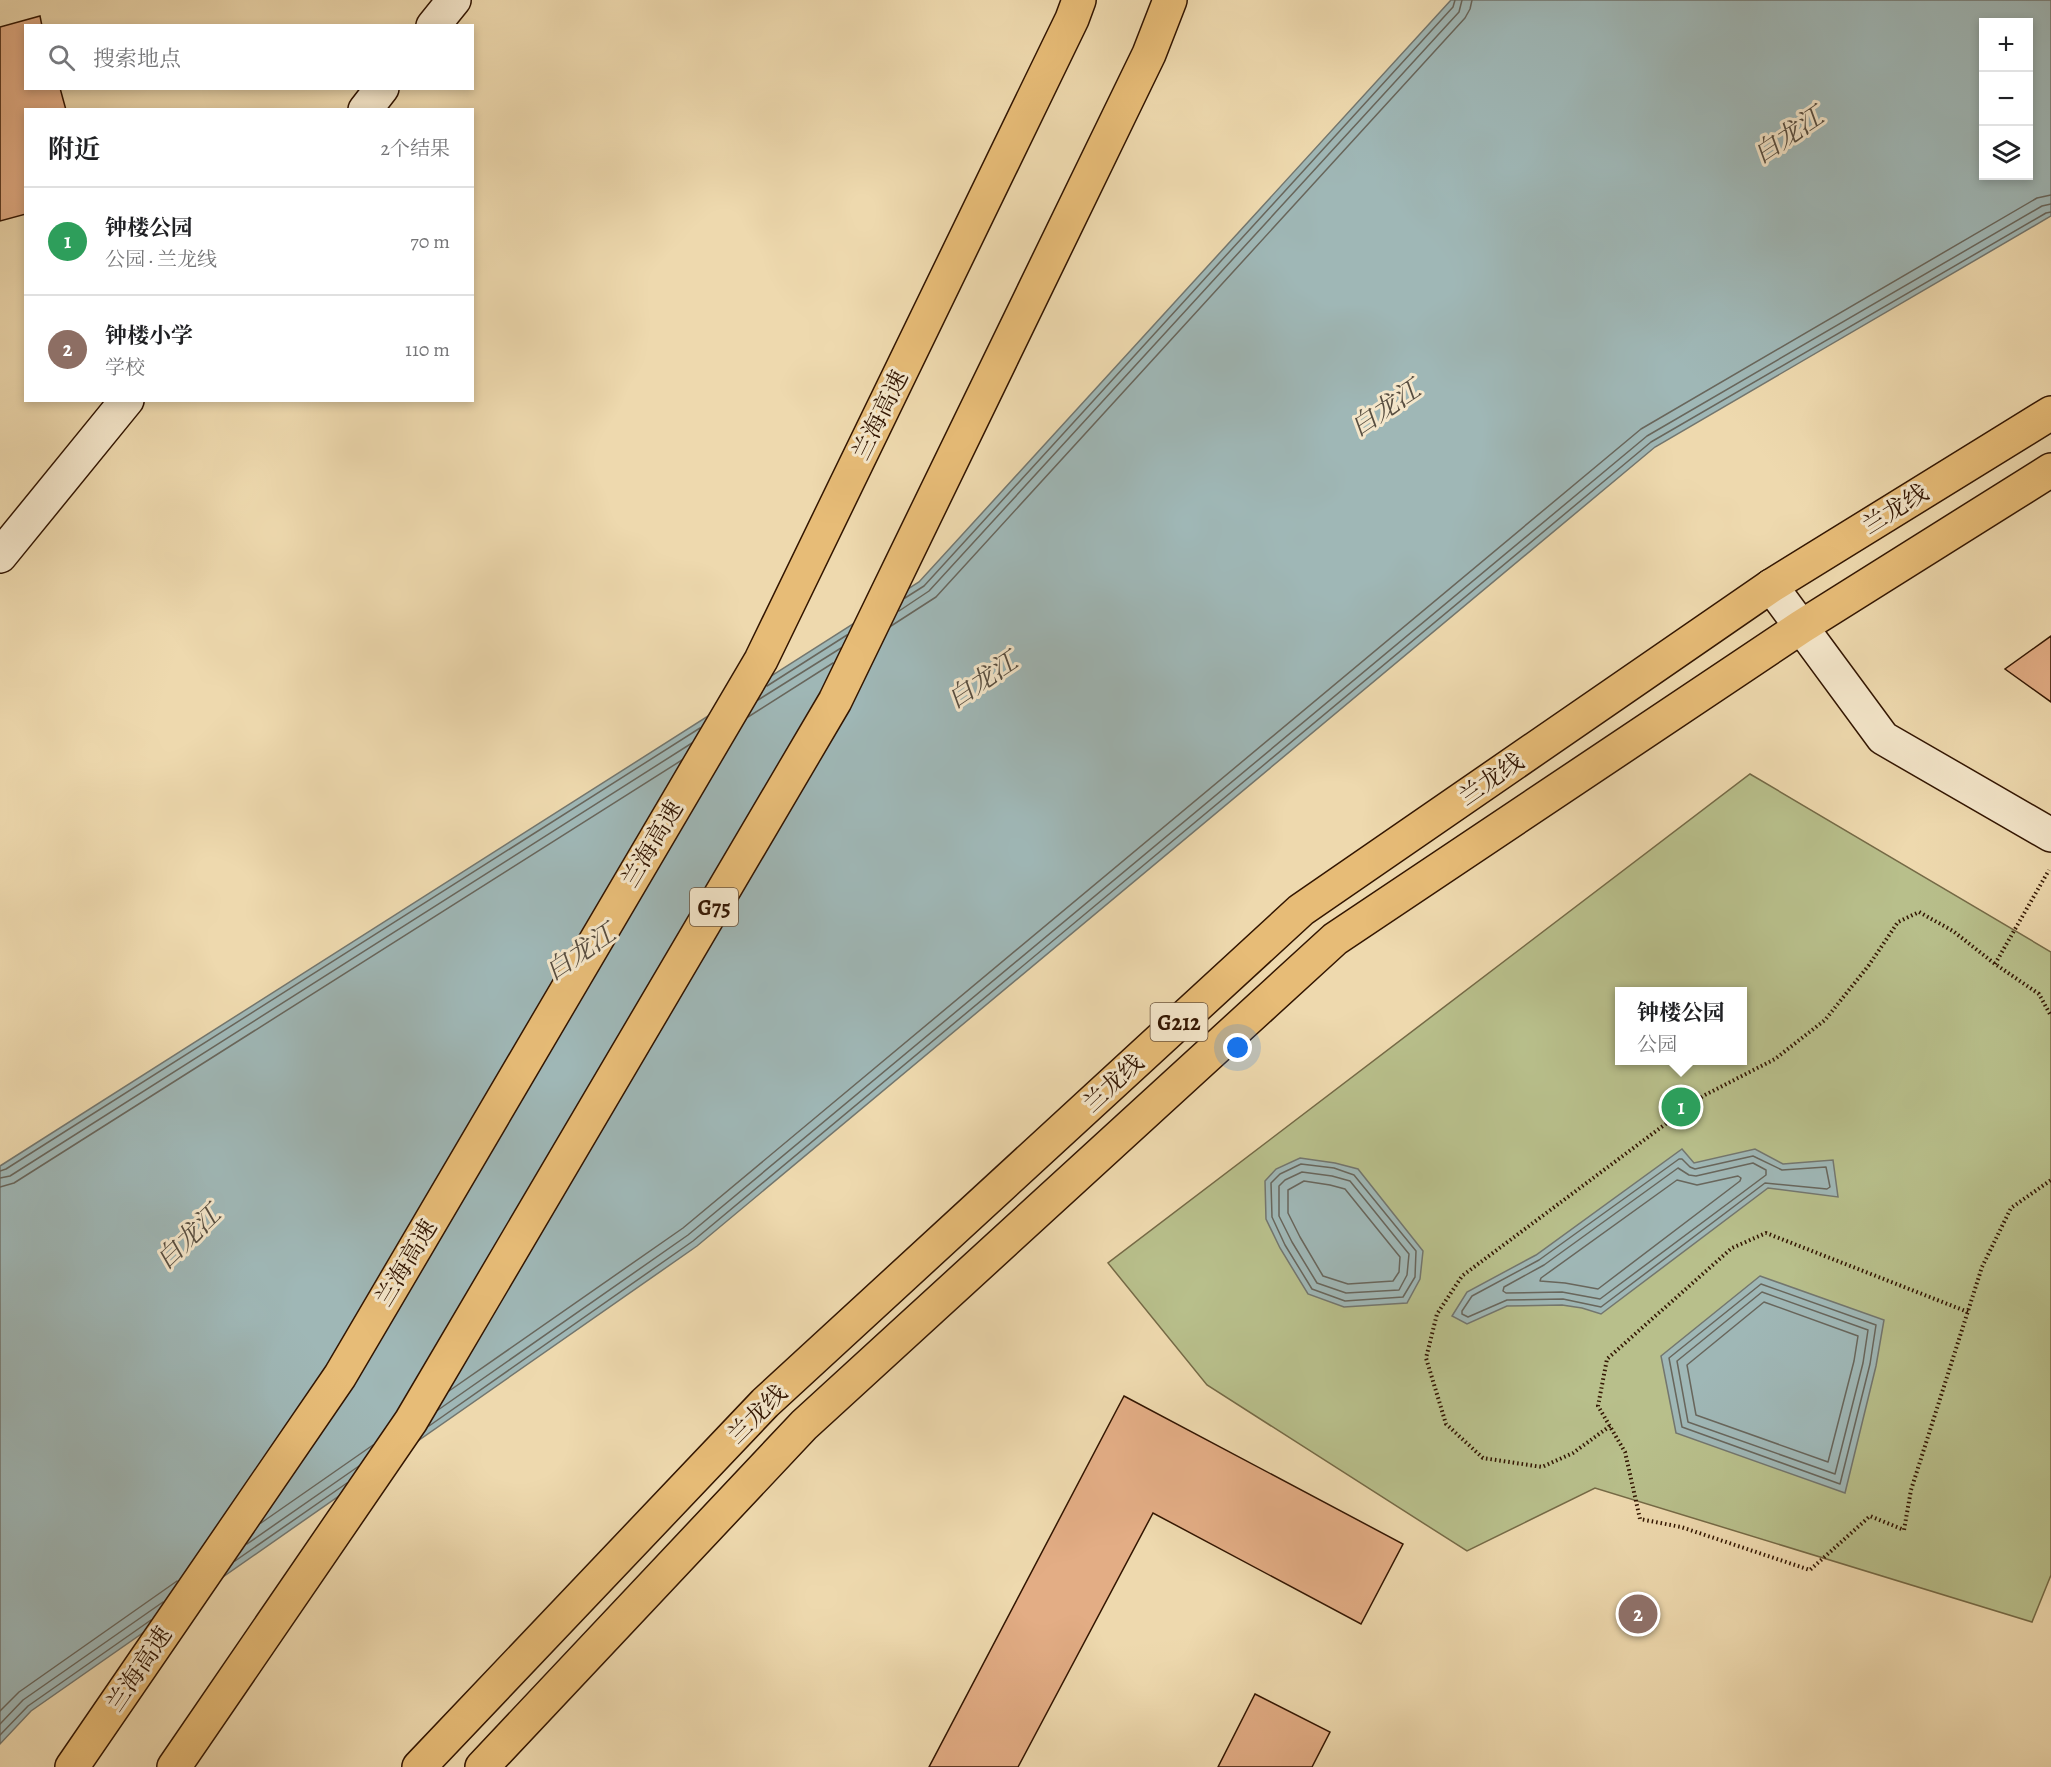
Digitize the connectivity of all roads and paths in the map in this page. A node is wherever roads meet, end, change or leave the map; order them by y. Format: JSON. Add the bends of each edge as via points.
{"nodes":[{"id":1,"x":454,"y":0,"type":"edge"},
{"id":2,"x":1079,"y":0,"type":"edge"},
{"id":3,"x":1170,"y":0,"type":"edge"},
{"id":4,"x":435,"y":24,"type":"edge"},
{"id":5,"x":380,"y":90,"type":"edge"},
{"id":6,"x":367,"y":108,"type":"edge"},
{"id":7,"x":125,"y":402,"type":"edge"},
{"id":8,"x":2051,"y":413,"type":"edge"},
{"id":9,"x":2051,"y":470,"type":"edge"},
{"id":10,"x":0,"y":556,"type":"edge"},
{"id":11,"x":1771,"y":586,"type":"junction"},
{"id":12,"x":1801,"y":627,"type":"junction"},
{"id":13,"x":2051,"y":835,"type":"edge"},
{"id":14,"x":2051,"y":867,"type":"edge"},
{"id":15,"x":1995,"y":964,"type":"junction"},
{"id":16,"x":2051,"y":1016,"type":"edge"},
{"id":17,"x":2051,"y":1180,"type":"edge"},
{"id":18,"x":1968,"y":1312,"type":"junction"},
{"id":19,"x":1610,"y":1426,"type":"junction"},
{"id":20,"x":72,"y":1767,"type":"edge"},
{"id":21,"x":174,"y":1767,"type":"edge"},
{"id":22,"x":419,"y":1767,"type":"edge"},
{"id":23,"x":482,"y":1767,"type":"edge"}],
"edges":[{"from":1,"to":4,"type":"street"},
{"from":2,"to":20,"type":"highway","name":"兰海高速","via":[[761,660],[340,1376]]},
{"from":3,"to":21,"type":"highway","number":"G75","via":[[1149,54],[835,701],[411,1421]]},
{"from":5,"to":6,"type":"street"},
{"from":7,"to":10,"type":"street"},
{"from":8,"to":11,"type":"highway","name":"兰龙线","number":"G212"},
{"from":9,"to":12,"type":"highway","name":"兰龙线","number":"G212"},
{"from":11,"to":12,"type":"street"},
{"from":11,"to":22,"type":"highway","name":"兰龙线","number":"G212","via":[[1301,910],[765,1403]]},
{"from":12,"to":13,"type":"street","via":[[1883,738]]},
{"from":12,"to":23,"type":"highway","name":"兰龙线","number":"G212","via":[[1335,939],[804,1425]]},
{"from":14,"to":15,"type":"path"},
{"from":15,"to":16,"type":"path","via":[[2039,994]]},
{"from":15,"to":19,"type":"path","via":[[1953,931],[1919,912],[1898,922],[1825,1020],[1775,1059],[1703,1096],[1462,1276],[1437,1314],[1426,1358],[1446,1424],[1484,1458],[1542,1467],[1573,1453]]},
{"from":17,"to":18,"type":"path","via":[[2011,1208],[1982,1267]]},
{"from":18,"to":19,"type":"path","via":[[1766,1233],[1732,1248],[1607,1359],[1598,1406]]},
{"from":18,"to":19,"type":"path","via":[[1911,1490],[1904,1530],[1870,1516],[1810,1570],[1681,1527],[1640,1519],[1625,1452]]}]}
